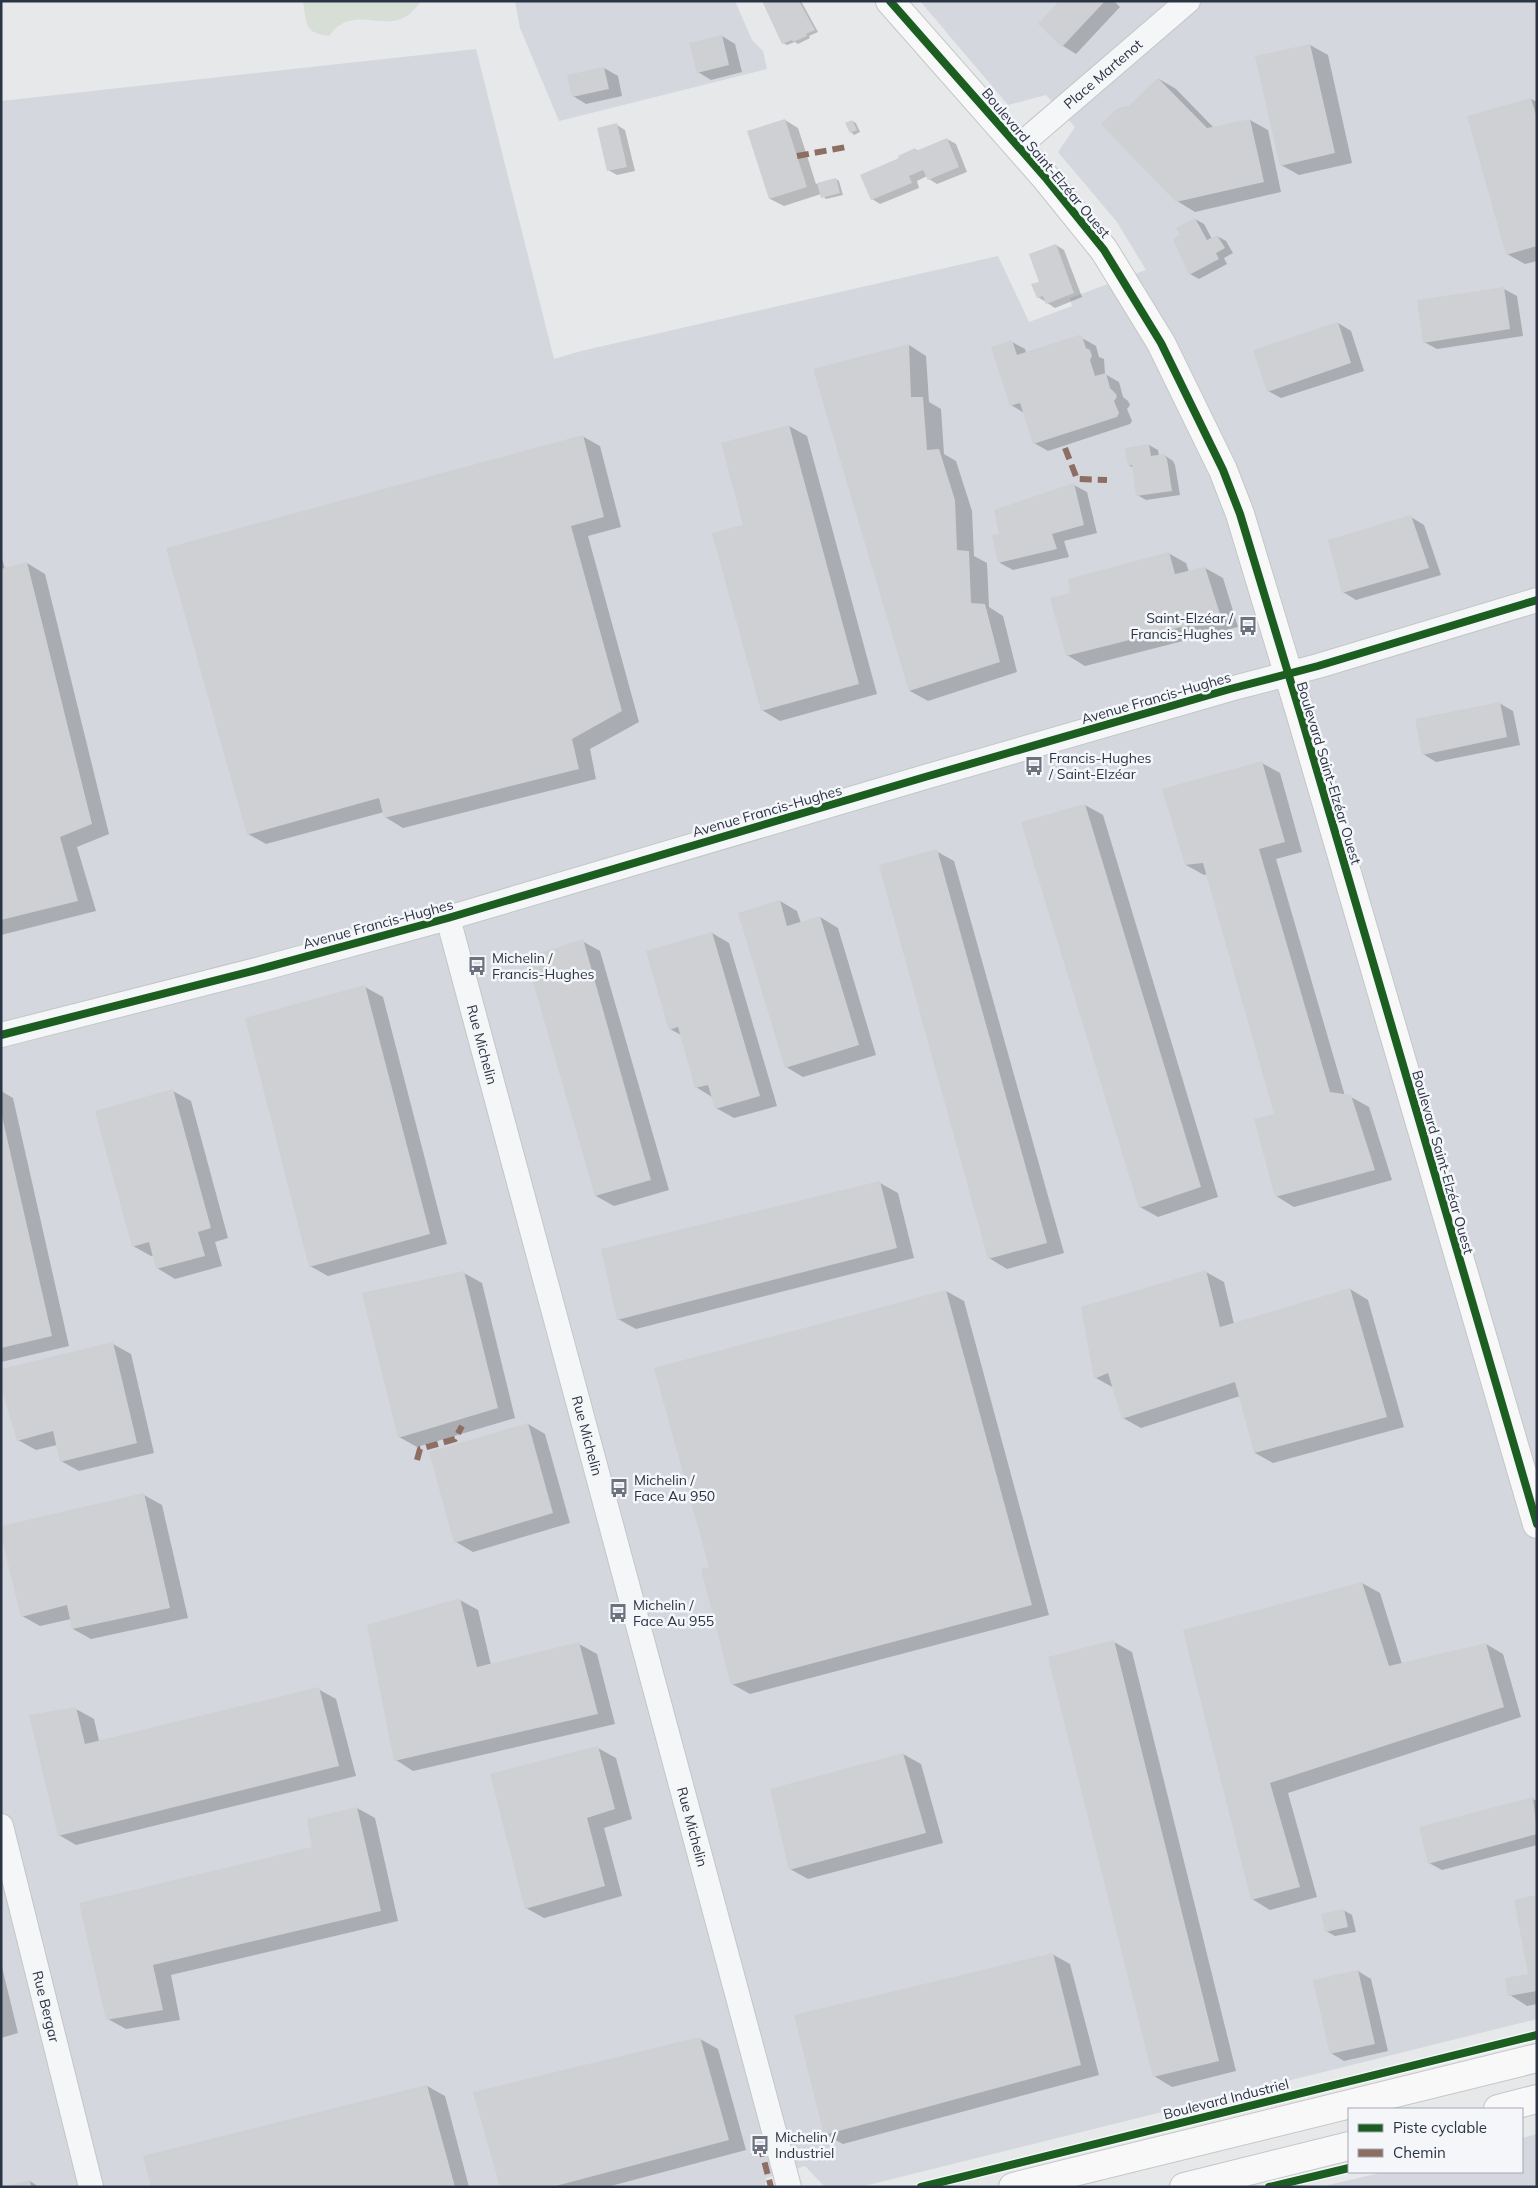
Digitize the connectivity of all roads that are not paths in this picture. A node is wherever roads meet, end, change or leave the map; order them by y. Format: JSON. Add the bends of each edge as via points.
{"nodes":[{"id":1,"x":890,"y":1,"type":"edge"},
{"id":2,"x":1188,"y":1,"type":"edge"},
{"id":3,"x":1018,"y":147,"type":"junction"},
{"id":4,"x":1537,"y":600,"type":"edge"},
{"id":5,"x":1286,"y":674,"type":"junction"},
{"id":6,"x":448,"y":918,"type":"junction"},
{"id":7,"x":1,"y":1034,"type":"edge"},
{"id":8,"x":1537,"y":1524,"type":"edge"},
{"id":9,"x":1,"y":1826,"type":"edge"},
{"id":10,"x":1537,"y":2058,"type":"edge"},
{"id":11,"x":1537,"y":2100,"type":"edge"},
{"id":12,"x":1502,"y":2108,"type":"edge"},
{"id":13,"x":1348,"y":2146,"type":"edge"},
{"id":14,"x":91,"y":2187,"type":"edge"},
{"id":15,"x":789,"y":2187,"type":"edge"},
{"id":16,"x":1013,"y":2187,"type":"edge"},
{"id":17,"x":1184,"y":2187,"type":"edge"}],
"edges":[{"from":1,"to":3,"type":"street","name":"Boulevard Saint-Elzéar Ouest"},
{"from":2,"to":3,"type":"street","name":"Place Martenot"},
{"from":3,"to":5,"type":"street","name":"Boulevard Saint-Elzéar Ouest","via":[[1104,250],[1145,314],[1177,373],[1220,463],[1240,514]]},
{"from":4,"to":5,"type":"street","name":"Avenue Francis-Hughes"},
{"from":5,"to":6,"type":"street","name":"Avenue Francis-Hughes"},
{"from":5,"to":8,"type":"street","name":"Boulevard Saint-Elzéar Ouest"},
{"from":6,"to":7,"type":"street","name":"Avenue Francis-Hughes"},
{"from":6,"to":15,"type":"street","name":"Rue Michelin"},
{"from":9,"to":14,"type":"street","name":"Rue Bergar"},
{"from":10,"to":16,"type":"street"},
{"from":11,"to":12,"type":"street"},
{"from":13,"to":17,"type":"street"}]}
